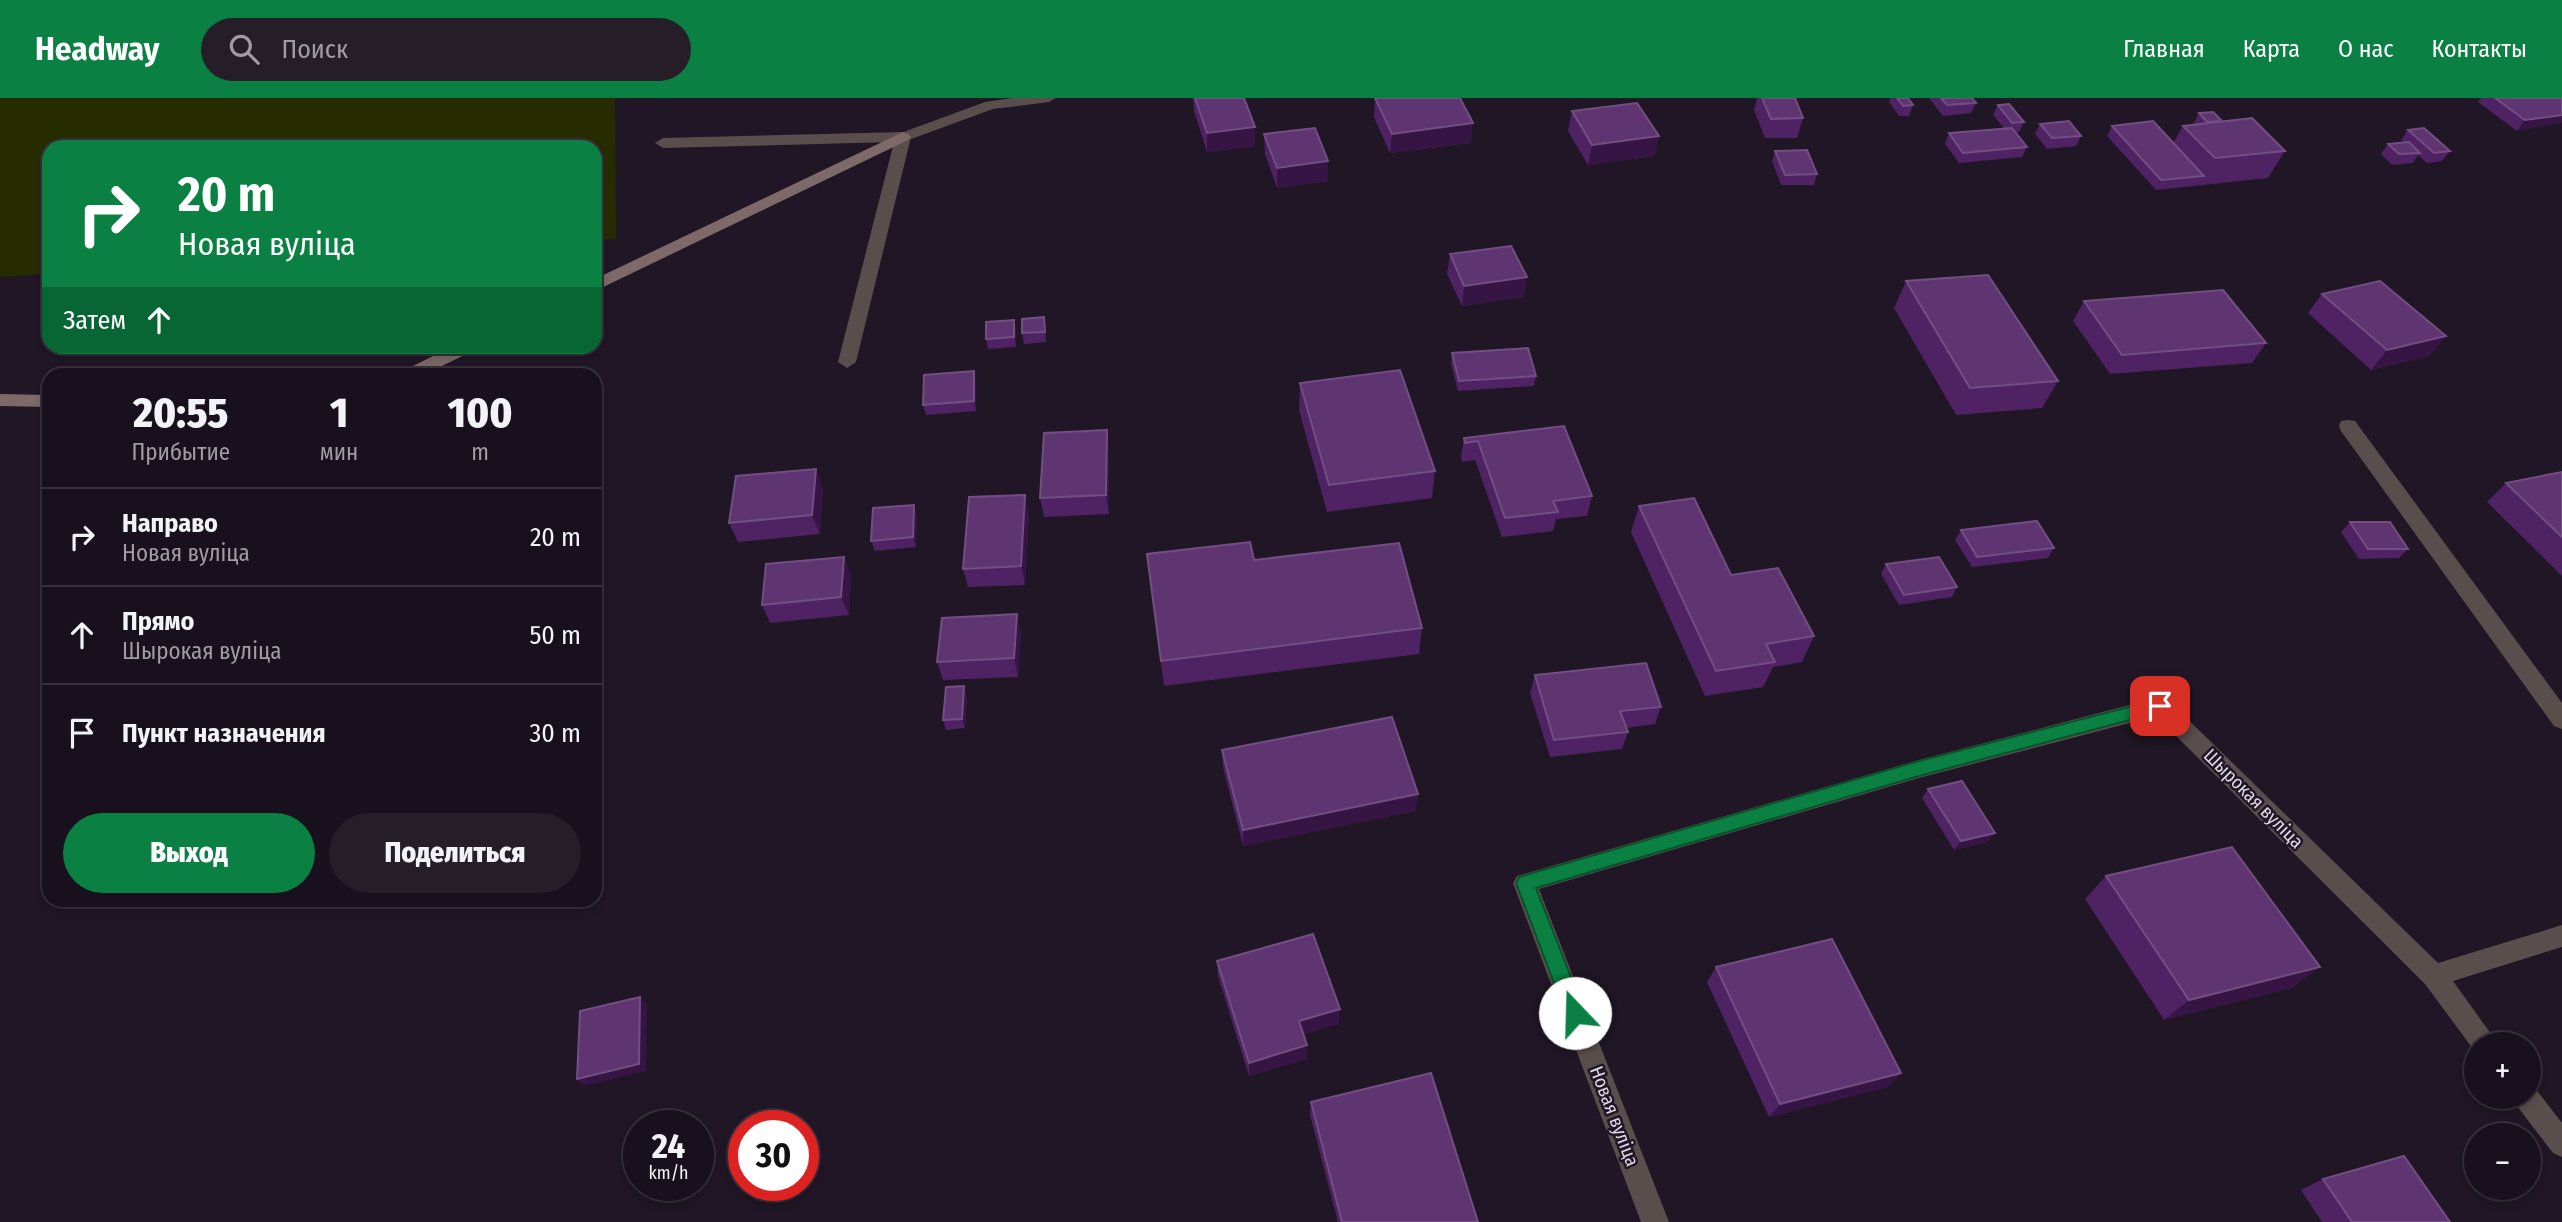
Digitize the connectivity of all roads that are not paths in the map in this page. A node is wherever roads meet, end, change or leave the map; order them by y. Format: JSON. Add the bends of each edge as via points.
{"nodes":[{"id":1,"x":1049,"y":98,"type":"edge"},
{"id":2,"x":903,"y":137,"type":"junction"},
{"id":3,"x":663,"y":143,"type":"dead end"},
{"id":4,"x":602,"y":283,"type":"edge"},
{"id":5,"x":452,"y":354,"type":"edge"},
{"id":6,"x":847,"y":362,"type":"dead end"},
{"id":7,"x":423,"y":368,"type":"edge"},
{"id":8,"x":0,"y":400,"type":"edge"},
{"id":9,"x":42,"y":401,"type":"edge"},
{"id":10,"x":2348,"y":426,"type":"dead end"},
{"id":11,"x":2562,"y":720,"type":"edge"},
{"id":12,"x":1919,"y":769,"type":"joint"},
{"id":13,"x":2562,"y":936,"type":"edge"},
{"id":14,"x":2434,"y":976,"type":"junction"},
{"id":15,"x":2476,"y":1032,"type":"edge"},
{"id":16,"x":2535,"y":1109,"type":"edge"},
{"id":17,"x":2562,"y":1144,"type":"edge"},
{"id":18,"x":1655,"y":1222,"type":"edge"}],
"edges":[{"from":1,"to":2,"type":"street","via":[[990,105]]},
{"from":2,"to":3,"type":"street"},
{"from":2,"to":4,"type":"street"},
{"from":2,"to":6,"type":"street"},
{"from":5,"to":7,"type":"street"},
{"from":8,"to":9,"type":"street"},
{"from":10,"to":11,"type":"street"},
{"from":12,"to":14,"type":"street","name":"Шырокая вуліца","via":[[2160,706]]},
{"from":12,"to":18,"type":"street","name":"Новая вуліца","via":[[1525,883]]},
{"from":13,"to":14,"type":"street"},
{"from":14,"to":15,"type":"street","name":"Шырокая вуліца"},
{"from":16,"to":17,"type":"street"}]}
